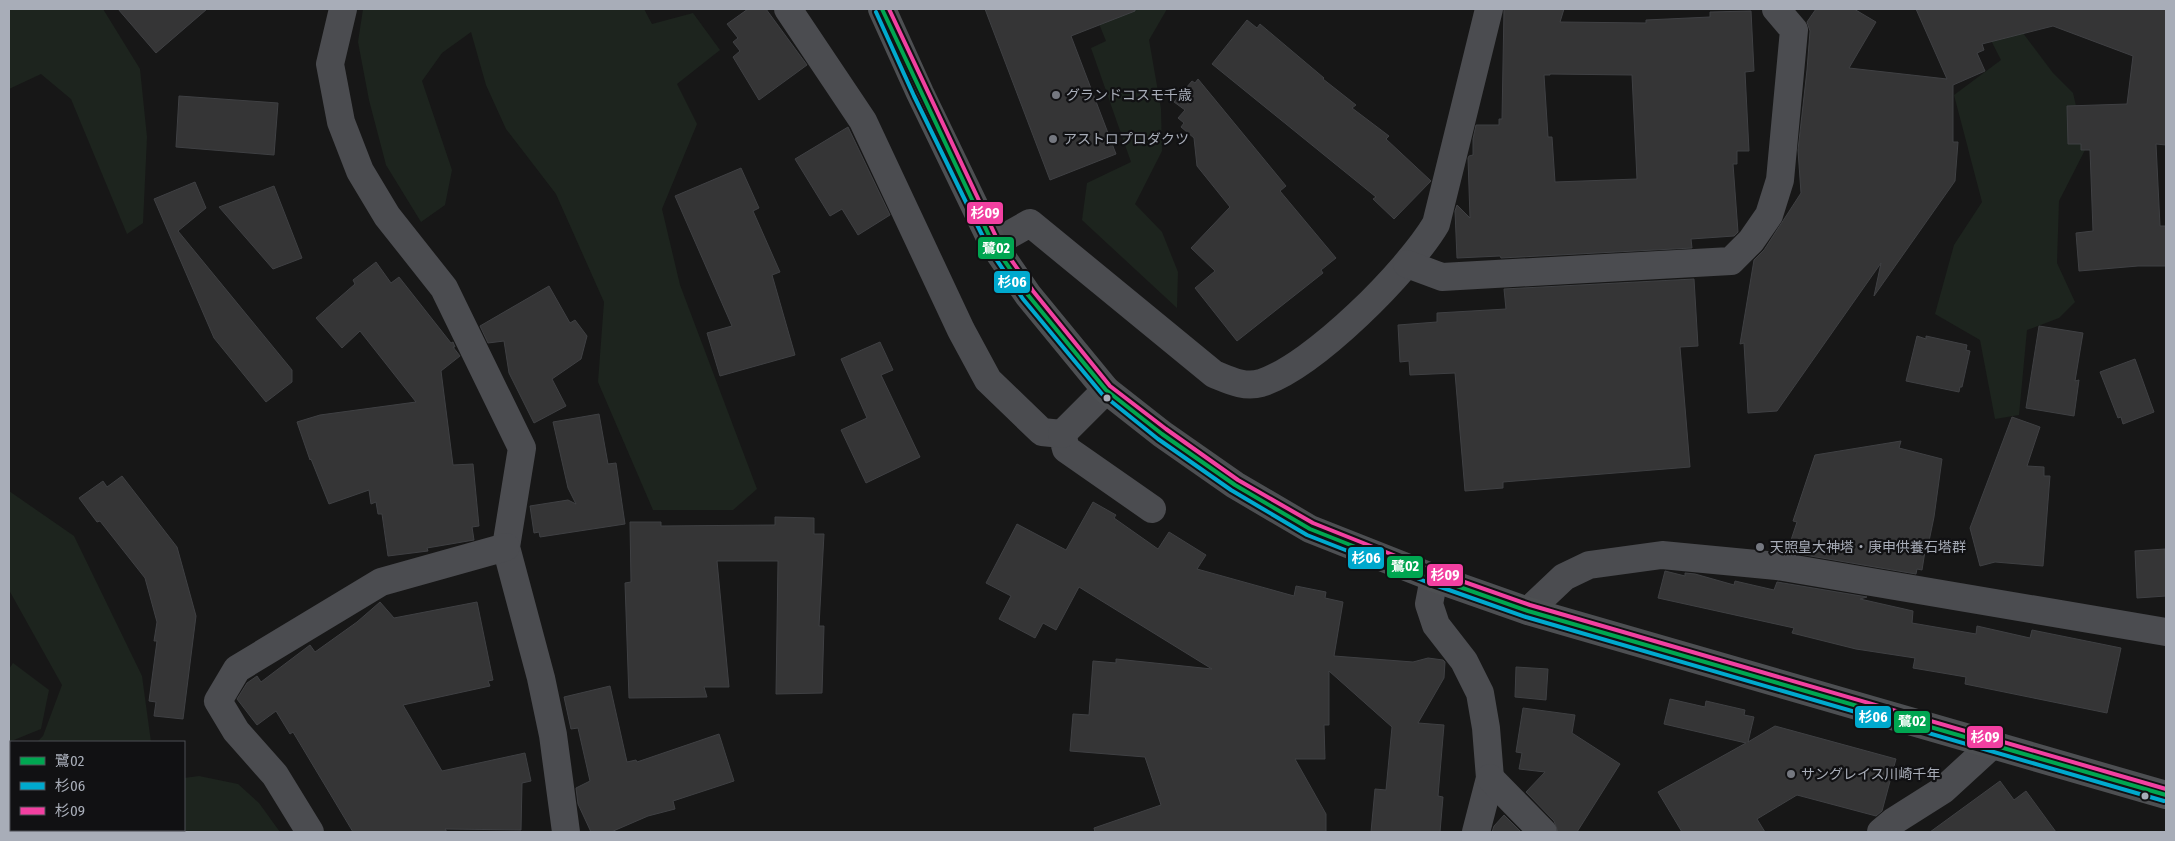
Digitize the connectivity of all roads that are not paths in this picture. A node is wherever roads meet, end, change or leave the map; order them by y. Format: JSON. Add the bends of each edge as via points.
{"nodes":[{"id":1,"x":343,"y":9,"type":"edge"},
{"id":2,"x":788,"y":9,"type":"edge"},
{"id":3,"x":882,"y":9,"type":"edge"},
{"id":4,"x":1489,"y":9,"type":"edge"},
{"id":5,"x":1776,"y":9,"type":"edge"},
{"id":6,"x":993,"y":244,"type":"junction"},
{"id":7,"x":1407,"y":264,"type":"junction"},
{"id":8,"x":1106,"y":390,"type":"junction"},
{"id":9,"x":1062,"y":434,"type":"junction"},
{"id":10,"x":1152,"y":509,"type":"dead end"},
{"id":11,"x":506,"y":547,"type":"junction"},
{"id":12,"x":1434,"y":578,"type":"junction"},
{"id":13,"x":1528,"y":611,"type":"junction"},
{"id":14,"x":2166,"y":632,"type":"edge"},
{"id":15,"x":1992,"y":745,"type":"junction"},
{"id":16,"x":1490,"y":778,"type":"junction"},
{"id":17,"x":2166,"y":795,"type":"edge"},
{"id":18,"x":310,"y":832,"type":"edge"},
{"id":19,"x":566,"y":832,"type":"edge"},
{"id":20,"x":1476,"y":832,"type":"edge"},
{"id":21,"x":1543,"y":832,"type":"edge"},
{"id":22,"x":1881,"y":832,"type":"edge"}],
"edges":[{"from":1,"to":11,"type":"street","via":[[330,64],[341,122],[360,171],[387,216],[444,288],[522,448]]},
{"from":2,"to":9,"type":"street","via":[[863,121],[988,380],[1042,432]]},
{"from":3,"to":6,"type":"main road"},
{"from":4,"to":7,"type":"street","via":[[1436,224]]},
{"from":5,"to":7,"type":"street","via":[[1794,30],[1780,180],[1769,215],[1751,241],[1731,260],[1442,277]]},
{"from":6,"to":7,"type":"street","via":[[1030,223],[1214,374],[1236,384],[1260,383],[1292,368],[1328,341]]},
{"from":6,"to":8,"type":"main road","via":[[1028,295]]},
{"from":8,"to":9,"type":"street"},
{"from":8,"to":12,"type":"main road","via":[[1235,485],[1310,529]]},
{"from":9,"to":10,"type":"street","via":[[1066,449]]},
{"from":11,"to":18,"type":"street","via":[[381,582],[237,668],[218,701],[236,731],[275,774]]},
{"from":11,"to":19,"type":"street","via":[[553,735]]},
{"from":12,"to":13,"type":"main road"},
{"from":12,"to":16,"type":"street","via":[[1429,604],[1436,625],[1464,661],[1480,694]]},
{"from":13,"to":14,"type":"street","via":[[1564,577],[1590,565],[1662,556],[1777,566]]},
{"from":13,"to":15,"type":"main road"},
{"from":15,"to":17,"type":"main road"},
{"from":15,"to":22,"type":"street","via":[[1943,790]]},
{"from":16,"to":20,"type":"street"},
{"from":16,"to":21,"type":"street"}]}
